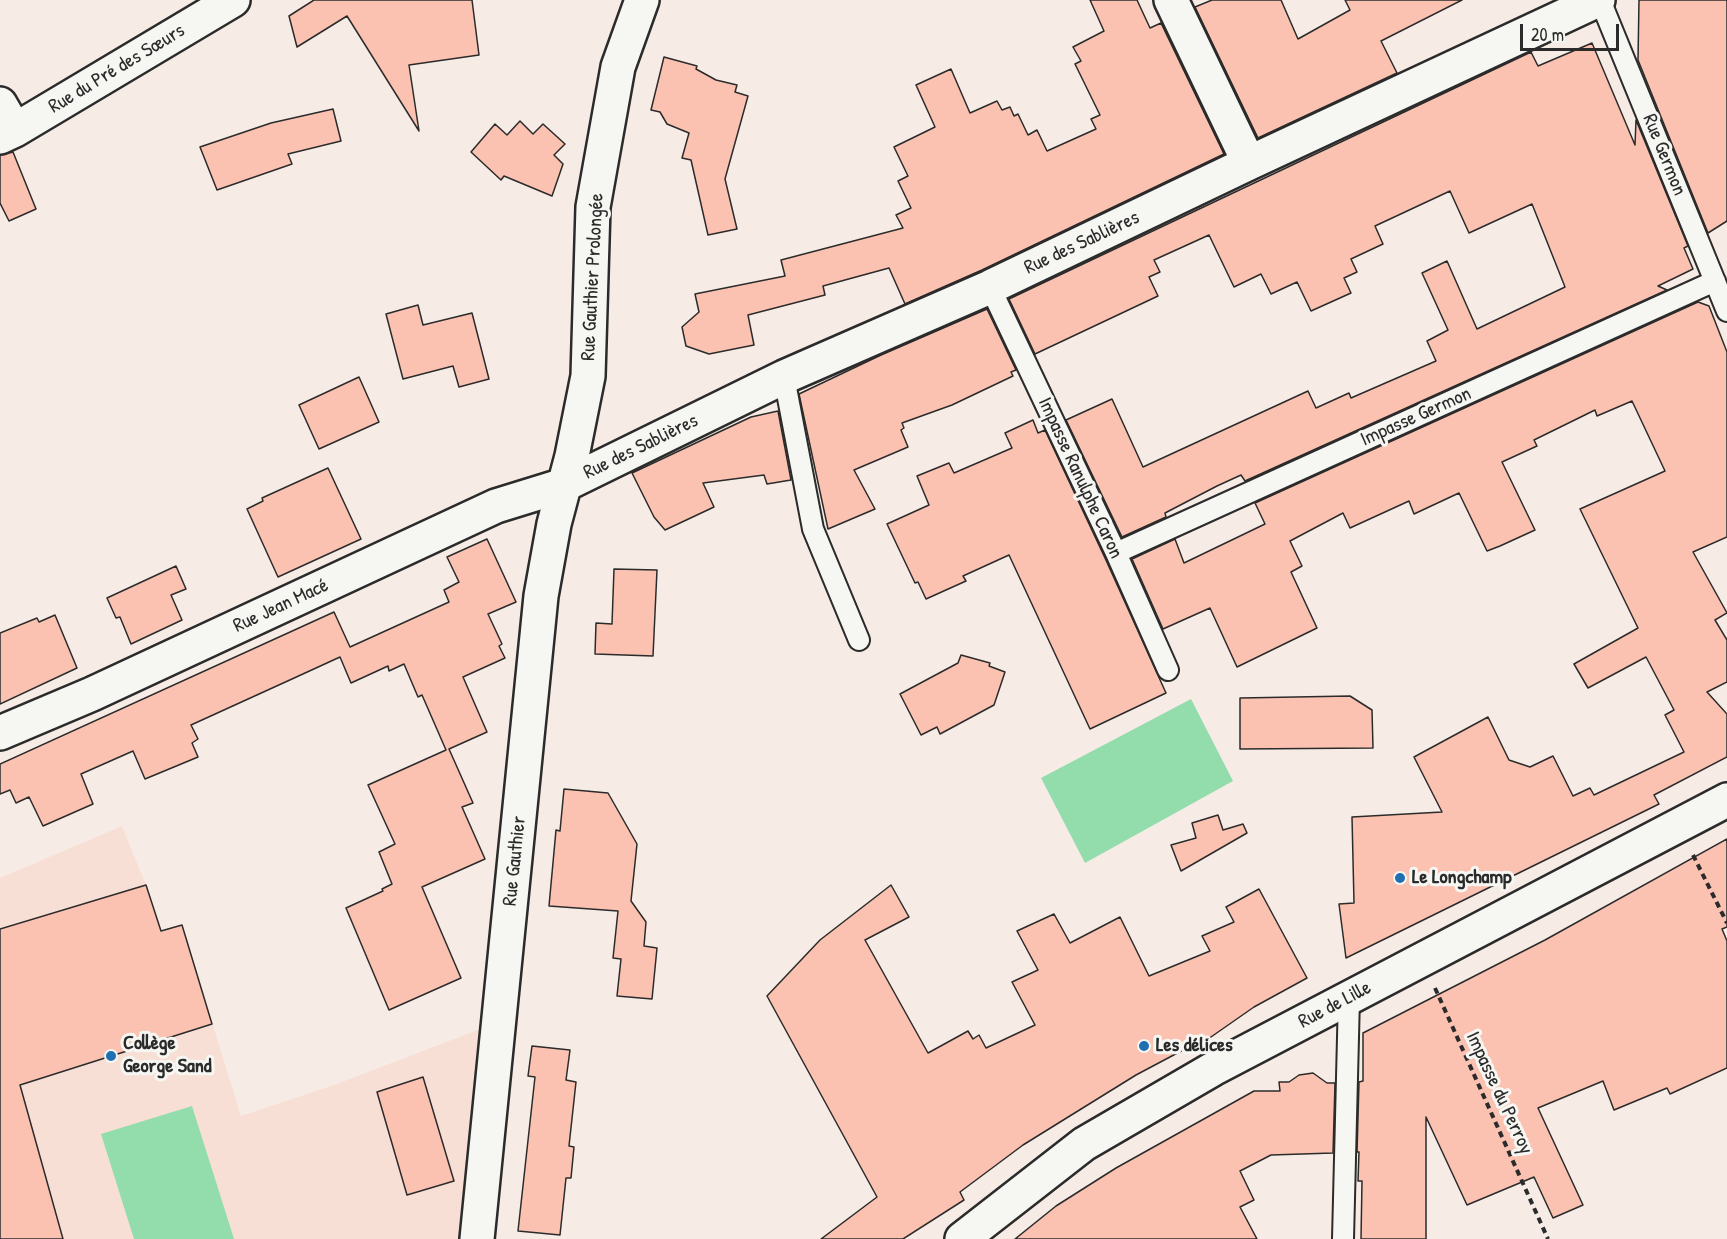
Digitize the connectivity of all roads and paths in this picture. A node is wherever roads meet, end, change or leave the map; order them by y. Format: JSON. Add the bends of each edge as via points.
{"nodes":[{"id":1,"x":233,"y":0,"type":"edge"},
{"id":2,"x":642,"y":0,"type":"edge"},
{"id":3,"x":1171,"y":0,"type":"edge"},
{"id":4,"x":1599,"y":0,"type":"edge"},
{"id":5,"x":5,"y":124,"type":"edge"},
{"id":6,"x":1249,"y":163,"type":"junction"},
{"id":7,"x":1715,"y":281,"type":"junction"},
{"id":8,"x":990,"y":286,"type":"junction"},
{"id":9,"x":1727,"y":311,"type":"edge"},
{"id":10,"x":784,"y":377,"type":"junction"},
{"id":11,"x":564,"y":485,"type":"junction"},
{"id":12,"x":1116,"y":553,"type":"junction"},
{"id":13,"x":860,"y":640,"type":"dead end"},
{"id":14,"x":1168,"y":670,"type":"dead end"},
{"id":15,"x":0,"y":733,"type":"edge"},
{"id":16,"x":1727,"y":800,"type":"edge"},
{"id":17,"x":1678,"y":825,"type":"junction"},
{"id":18,"x":1727,"y":923,"type":"edge"},
{"id":19,"x":1421,"y":959,"type":"junction"},
{"id":20,"x":1349,"y":998,"type":"junction"},
{"id":21,"x":477,"y":1239,"type":"edge"},
{"id":22,"x":962,"y":1239,"type":"edge"},
{"id":23,"x":1343,"y":1239,"type":"edge"},
{"id":24,"x":1548,"y":1239,"type":"edge"}],
"edges":[{"from":1,"to":5,"type":"street","name":"Rue du Pré des Sœurs"},
{"from":2,"to":11,"type":"street","name":"Rue Gauthier Prolongée","via":[[618,67],[593,207],[588,376]]},
{"from":3,"to":6,"type":"street"},
{"from":4,"to":6,"type":"street","name":"Rue des Sablières"},
{"from":4,"to":7,"type":"lane","name":"Rue Germon"},
{"from":6,"to":8,"type":"street","name":"Rue des Sablières"},
{"from":7,"to":9,"type":"lane","name":"Rue Germon"},
{"from":7,"to":12,"type":"lane","name":"Impasse Germon"},
{"from":8,"to":10,"type":"street","name":"Rue des Sablières"},
{"from":8,"to":12,"type":"lane","name":"Impasse Ranulphe Caron"},
{"from":10,"to":11,"type":"street","name":"Rue des Sablières"},
{"from":10,"to":13,"type":"lane","via":[[813,529]]},
{"from":11,"to":15,"type":"street","name":"Rue Jean Macé","via":[[496,506]]},
{"from":11,"to":21,"type":"street","name":"Rue Gauthier","via":[[541,596]]},
{"from":12,"to":14,"type":"lane","name":"Impasse Ranulphe Caron"},
{"from":16,"to":17,"type":"street","name":"Rue de Lille"},
{"from":17,"to":18,"type":"path"},
{"from":17,"to":19,"type":"street","name":"Rue de Lille"},
{"from":19,"to":20,"type":"street","name":"Rue de Lille"},
{"from":19,"to":24,"type":"path","name":"Impasse du Perroy"},
{"from":20,"to":22,"type":"street","name":"Rue de Lille","via":[[1213,1069],[1084,1144]]},
{"from":20,"to":23,"type":"lane"}]}
